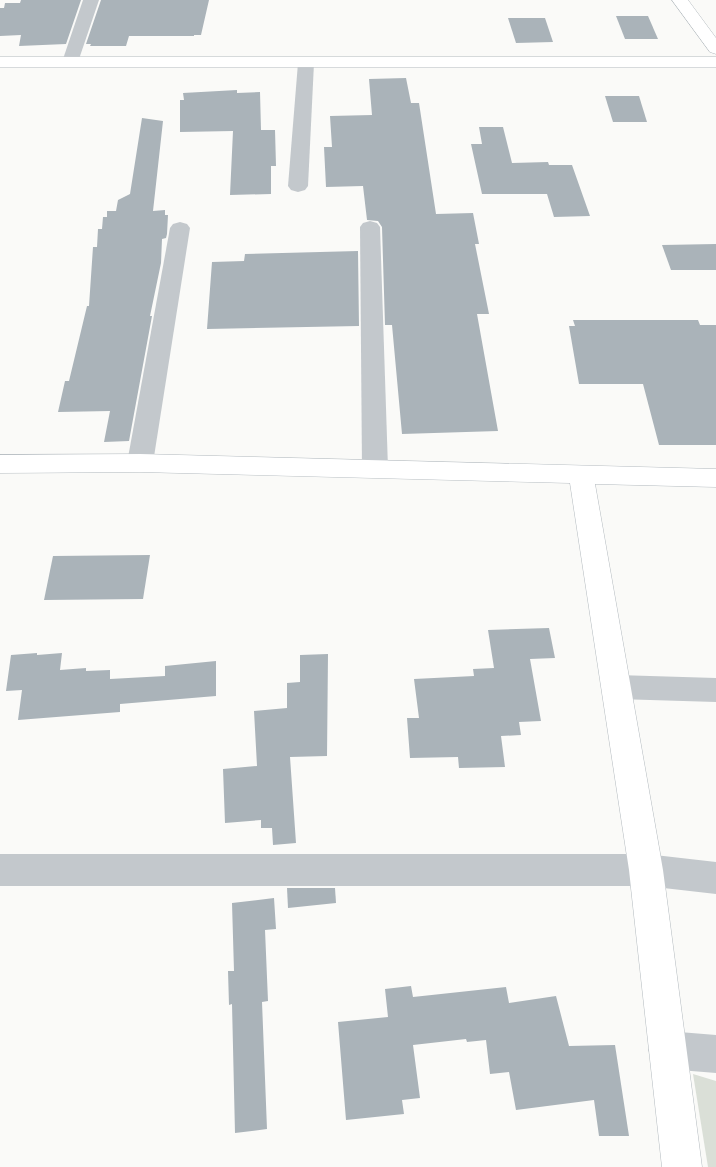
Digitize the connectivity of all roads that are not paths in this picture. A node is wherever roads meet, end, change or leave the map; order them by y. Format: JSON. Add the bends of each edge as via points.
{"nodes":[{"id":1,"x":92,"y":0,"type":"edge"},
{"id":2,"x":680,"y":0,"type":"edge"},
{"id":3,"x":716,"y":49,"type":"edge"},
{"id":4,"x":0,"y":62,"type":"edge"},
{"id":5,"x":70,"y":62,"type":"junction"},
{"id":6,"x":716,"y":62,"type":"edge"},
{"id":7,"x":306,"y":63,"type":"junction"},
{"id":8,"x":298,"y":186,"type":"dead end"},
{"id":9,"x":370,"y":227,"type":"dead end"},
{"id":10,"x":180,"y":228,"type":"dead end"},
{"id":11,"x":140,"y":463,"type":"junction"},
{"id":12,"x":0,"y":464,"type":"edge"},
{"id":13,"x":375,"y":468,"type":"junction"},
{"id":14,"x":581,"y":473,"type":"junction"},
{"id":15,"x":716,"y":478,"type":"edge"},
{"id":16,"x":617,"y":687,"type":"junction"},
{"id":17,"x":716,"y":690,"type":"edge"},
{"id":18,"x":0,"y":870,"type":"edge"},
{"id":19,"x":646,"y":870,"type":"junction"},
{"id":20,"x":716,"y":878,"type":"edge"},
{"id":21,"x":666,"y":1050,"type":"junction"},
{"id":22,"x":716,"y":1054,"type":"edge"},
{"id":23,"x":682,"y":1167,"type":"edge"}],
"edges":[{"from":1,"to":5,"type":"street"},
{"from":2,"to":3,"type":"street"},
{"from":4,"to":5,"type":"street"},
{"from":5,"to":7,"type":"street"},
{"from":6,"to":7,"type":"street"},
{"from":7,"to":8,"type":"street"},
{"from":9,"to":13,"type":"street"},
{"from":10,"to":11,"type":"street"},
{"from":11,"to":12,"type":"street"},
{"from":11,"to":13,"type":"street"},
{"from":13,"to":14,"type":"street"},
{"from":14,"to":15,"type":"street"},
{"from":14,"to":16,"type":"street"},
{"from":16,"to":17,"type":"street"},
{"from":16,"to":19,"type":"street"},
{"from":18,"to":19,"type":"street"},
{"from":19,"to":20,"type":"street"},
{"from":19,"to":21,"type":"street"},
{"from":21,"to":22,"type":"street"},
{"from":21,"to":23,"type":"street"}]}
